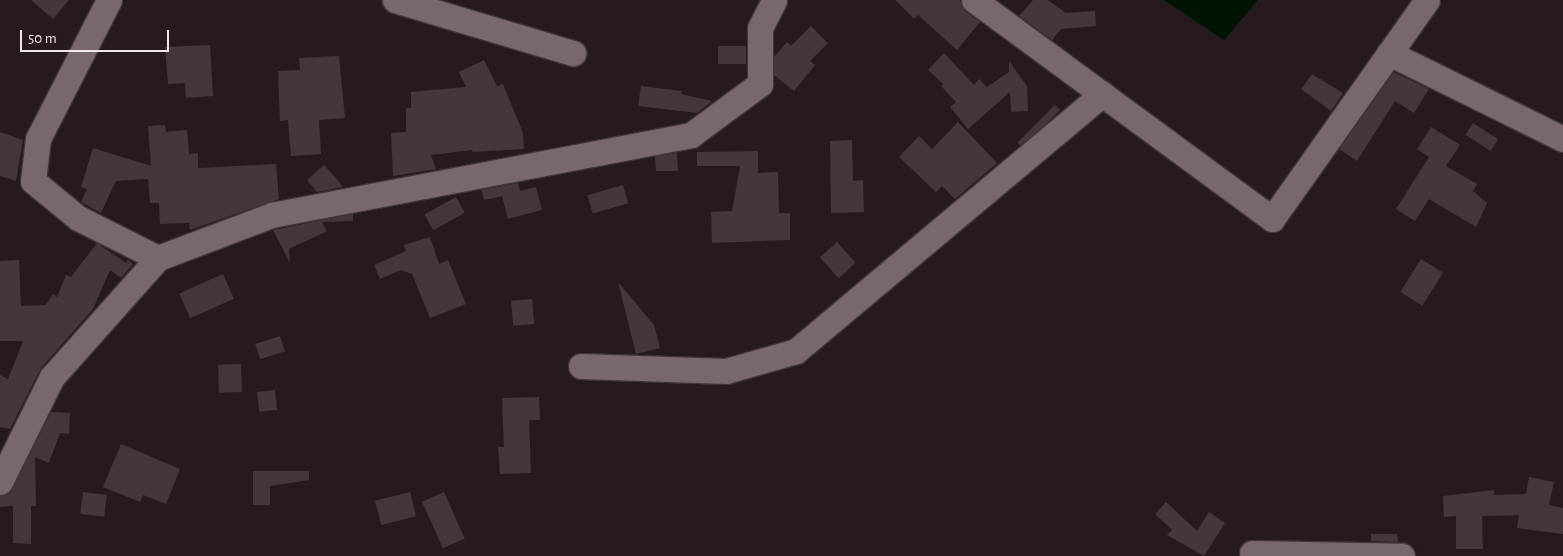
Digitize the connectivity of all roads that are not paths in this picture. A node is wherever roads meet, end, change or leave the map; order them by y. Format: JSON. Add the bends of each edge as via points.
{"nodes":[{"id":1,"x":109,"y":0,"type":"edge"},
{"id":2,"x":395,"y":0,"type":"edge"},
{"id":3,"x":774,"y":0,"type":"edge"},
{"id":4,"x":974,"y":0,"type":"edge"},
{"id":5,"x":1427,"y":0,"type":"edge"},
{"id":6,"x":573,"y":53,"type":"dead end"},
{"id":7,"x":1389,"y":53,"type":"junction"},
{"id":8,"x":1102,"y":94,"type":"junction"},
{"id":9,"x":1563,"y":139,"type":"edge"},
{"id":10,"x":158,"y":258,"type":"junction"},
{"id":11,"x":580,"y":366,"type":"dead end"},
{"id":12,"x":0,"y":482,"type":"edge"},
{"id":13,"x":1252,"y":553,"type":"dead end"},
{"id":14,"x":1402,"y":556,"type":"edge"}],
"edges":[{"from":1,"to":10,"type":"street","via":[[38,140],[33,181],[78,218]]},
{"from":2,"to":6,"type":"street"},
{"from":3,"to":10,"type":"street","via":[[760,28],[760,84],[690,135],[272,215]]},
{"from":4,"to":8,"type":"street"},
{"from":5,"to":7,"type":"street"},
{"from":7,"to":8,"type":"street","via":[[1272,219]]},
{"from":7,"to":9,"type":"street"},
{"from":8,"to":11,"type":"street","via":[[796,352],[726,371]]},
{"from":10,"to":12,"type":"street","via":[[52,377]]},
{"from":13,"to":14,"type":"street"}]}
